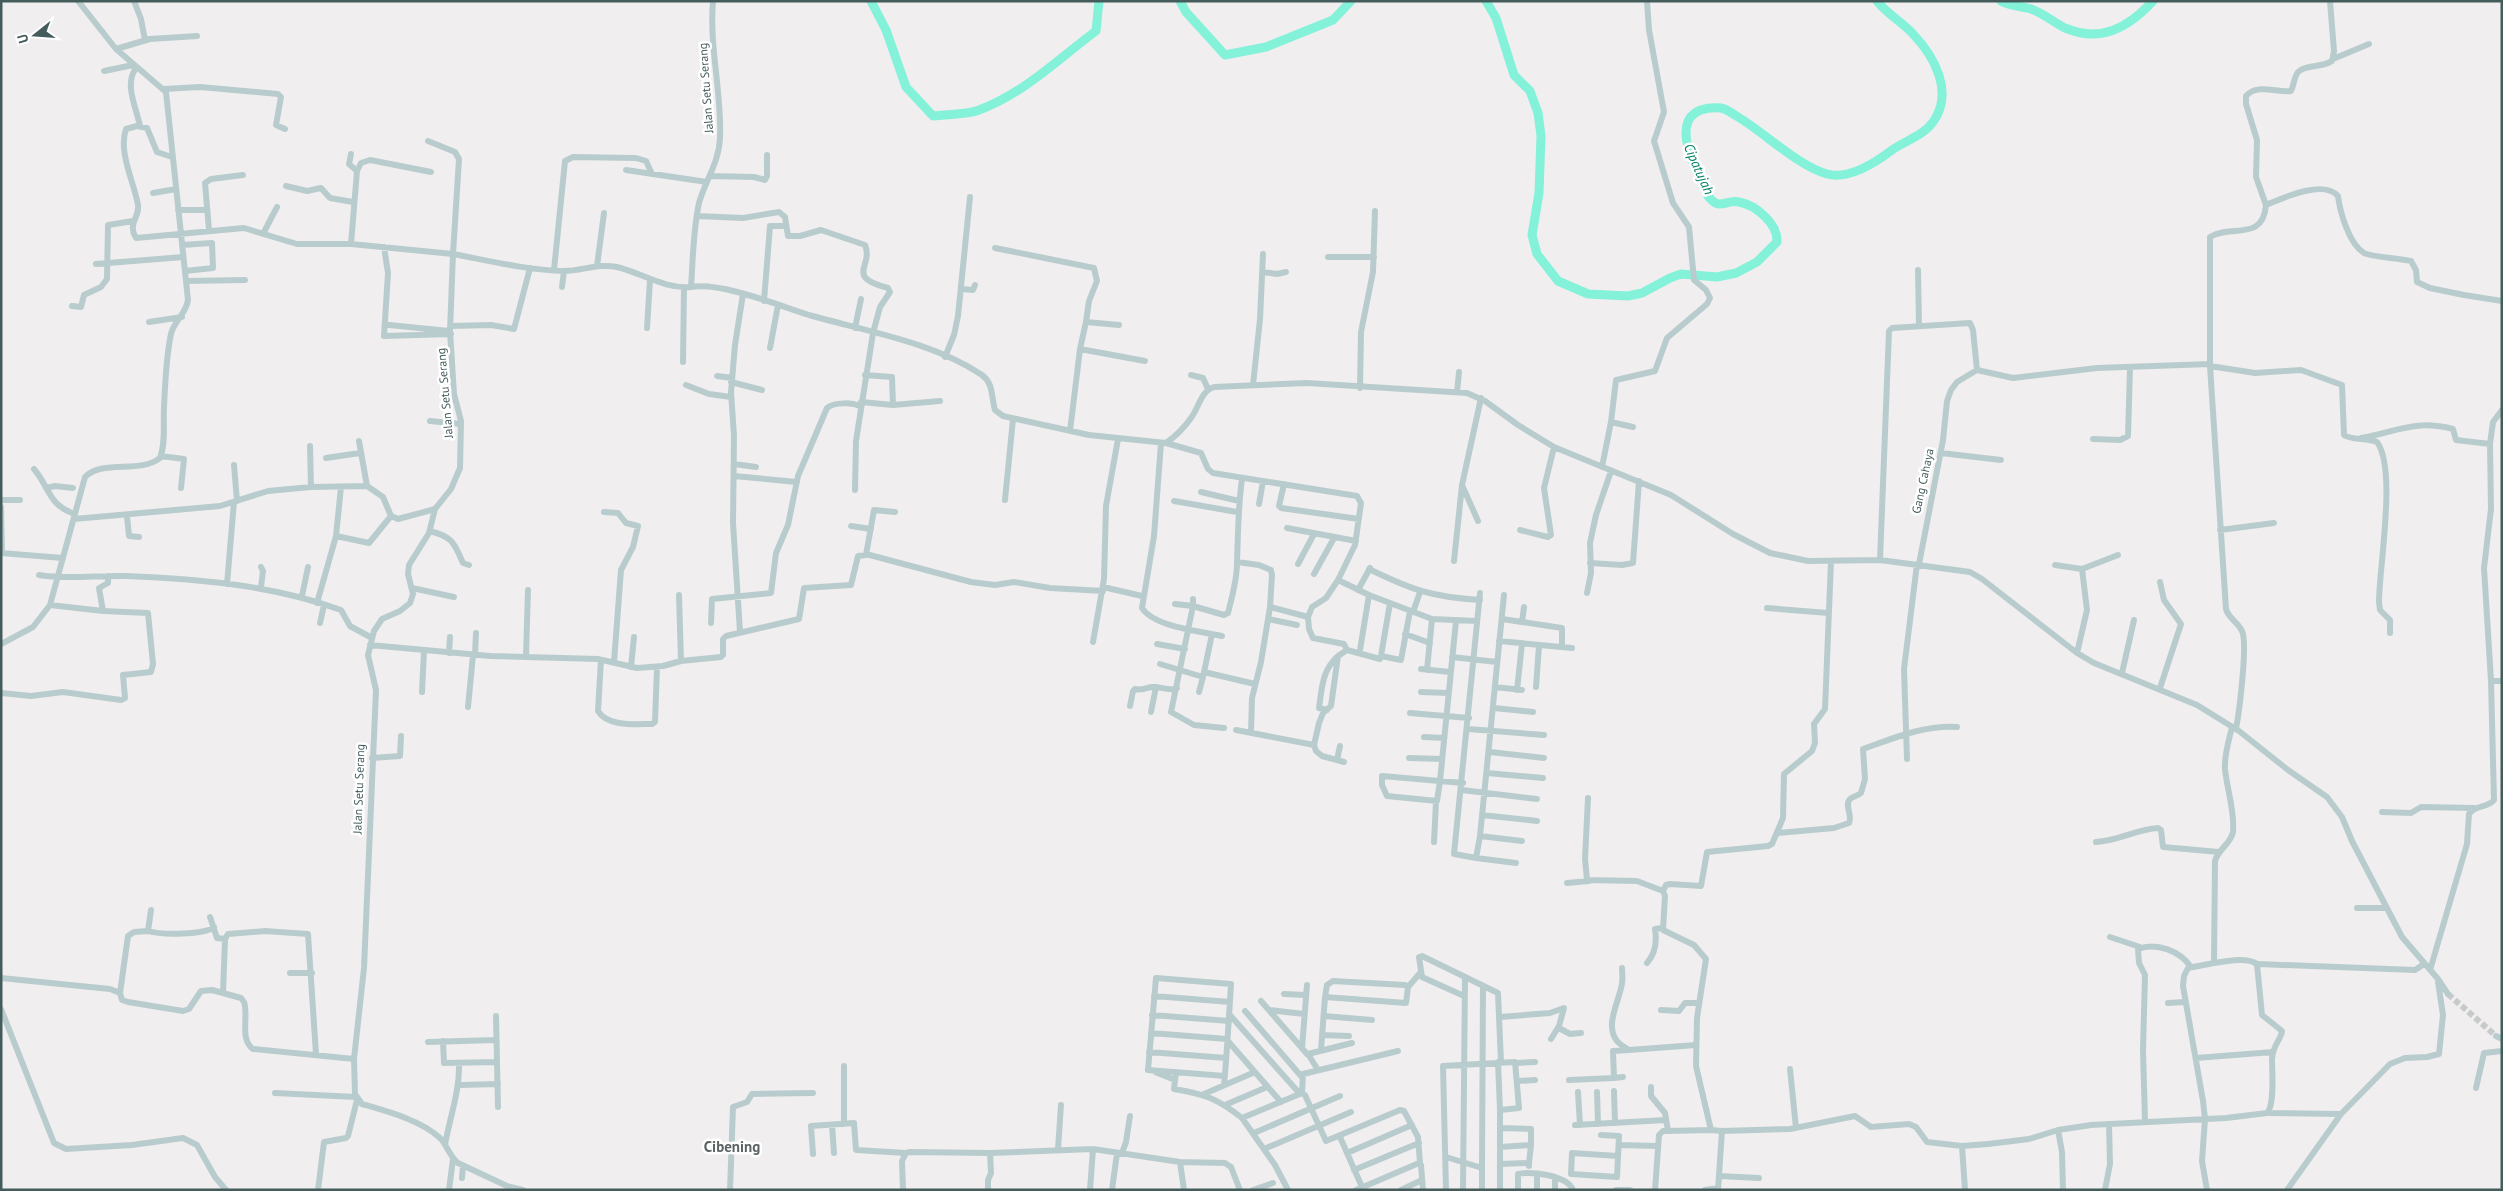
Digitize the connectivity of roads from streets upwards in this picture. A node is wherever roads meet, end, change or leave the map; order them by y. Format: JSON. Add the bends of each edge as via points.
{"nodes":[{"id":1,"x":78,"y":1,"type":"edge"},
{"id":2,"x":134,"y":1,"type":"edge"},
{"id":3,"x":713,"y":1,"type":"edge"},
{"id":4,"x":1647,"y":1,"type":"edge"},
{"id":5,"x":2330,"y":1,"type":"edge"},
{"id":6,"x":197,"y":36,"type":"dead end"},
{"id":7,"x":145,"y":40,"type":"junction"},
{"id":8,"x":2369,"y":44,"type":"dead end"},
{"id":9,"x":116,"y":49,"type":"junction"},
{"id":10,"x":2333,"y":59,"type":"junction"},
{"id":11,"x":135,"y":67,"type":"junction"},
{"id":12,"x":104,"y":71,"type":"dead end"},
{"id":13,"x":164,"y":89,"type":"junction"},
{"id":14,"x":140,"y":126,"type":"junction"},
{"id":15,"x":285,"y":129,"type":"dead end"},
{"id":16,"x":428,"y":141,"type":"dead end"},
{"id":17,"x":350,"y":154,"type":"dead end"},
{"id":18,"x":767,"y":156,"type":"dead end"},
{"id":19,"x":172,"y":157,"type":"junction"},
{"id":20,"x":626,"y":170,"type":"dead end"},
{"id":21,"x":357,"y":171,"type":"junction"},
{"id":22,"x":431,"y":172,"type":"dead end"},
{"id":23,"x":652,"y":174,"type":"junction"},
{"id":24,"x":243,"y":175,"type":"dead end"},
{"id":25,"x":709,"y":179,"type":"junction"},
{"id":26,"x":286,"y":186,"type":"dead end"},
{"id":27,"x":176,"y":188,"type":"junction"},
{"id":28,"x":153,"y":193,"type":"dead end"},
{"id":29,"x":970,"y":197,"type":"dead end"},
{"id":30,"x":354,"y":202,"type":"junction"},
{"id":31,"x":2266,"y":205,"type":"junction"},
{"id":32,"x":277,"y":207,"type":"dead end"},
{"id":33,"x":178,"y":210,"type":"junction"},
{"id":34,"x":207,"y":210,"type":"junction"},
{"id":35,"x":1375,"y":211,"type":"dead end"},
{"id":36,"x":604,"y":213,"type":"dead end"},
{"id":37,"x":697,"y":216,"type":"junction"},
{"id":38,"x":133,"y":221,"type":"junction"},
{"id":39,"x":785,"y":226,"type":"junction"},
{"id":40,"x":208,"y":230,"type":"junction"},
{"id":41,"x":264,"y":232,"type":"junction"},
{"id":42,"x":181,"y":233,"type":"junction"},
{"id":43,"x":351,"y":244,"type":"junction"},
{"id":44,"x":182,"y":245,"type":"junction"},
{"id":45,"x":384,"y":247,"type":"junction"},
{"id":46,"x":995,"y":248,"type":"dead end"},
{"id":47,"x":453,"y":254,"type":"junction"},
{"id":48,"x":1263,"y":254,"type":"dead end"},
{"id":49,"x":183,"y":257,"type":"junction"},
{"id":50,"x":1328,"y":257,"type":"dead end"},
{"id":51,"x":1374,"y":257,"type":"junction"},
{"id":52,"x":108,"y":263,"type":"junction"},
{"id":53,"x":96,"y":264,"type":"dead end"},
{"id":54,"x":597,"y":266,"type":"junction"},
{"id":55,"x":530,"y":268,"type":"junction"},
{"id":56,"x":554,"y":270,"type":"junction"},
{"id":57,"x":1918,"y":270,"type":"dead end"},
{"id":58,"x":185,"y":271,"type":"junction"},
{"id":59,"x":564,"y":271,"type":"junction"},
{"id":60,"x":1262,"y":272,"type":"junction"},
{"id":61,"x":1286,"y":272,"type":"dead end"},
{"id":62,"x":245,"y":280,"type":"dead end"},
{"id":63,"x":650,"y":280,"type":"junction"},
{"id":64,"x":186,"y":281,"type":"junction"},
{"id":65,"x":974,"y":285,"type":"dead end"},
{"id":66,"x":562,"y":287,"type":"dead end"},
{"id":67,"x":687,"y":287,"type":"junction"},
{"id":68,"x":962,"y":289,"type":"junction"},
{"id":69,"x":743,"y":294,"type":"junction"},
{"id":70,"x":861,"y":299,"type":"dead end"},
{"id":71,"x":2502,"y":300,"type":"edge"},
{"id":72,"x":764,"y":301,"type":"junction"},
{"id":73,"x":72,"y":306,"type":"dead end"},
{"id":74,"x":778,"y":306,"type":"junction"},
{"id":75,"x":182,"y":317,"type":"junction"},
{"id":76,"x":149,"y":322,"type":"dead end"},
{"id":77,"x":1086,"y":322,"type":"junction"},
{"id":78,"x":389,"y":325,"type":"dead end"},
{"id":79,"x":1119,"y":325,"type":"dead end"},
{"id":80,"x":1919,"y":326,"type":"junction"},
{"id":81,"x":647,"y":328,"type":"dead end"},
{"id":82,"x":855,"y":328,"type":"junction"},
{"id":83,"x":451,"y":330,"type":"junction"},
{"id":84,"x":872,"y":333,"type":"junction"},
{"id":85,"x":770,"y":348,"type":"dead end"},
{"id":86,"x":1080,"y":349,"type":"junction"},
{"id":87,"x":945,"y":357,"type":"junction"},
{"id":88,"x":1145,"y":361,"type":"dead end"},
{"id":89,"x":683,"y":362,"type":"dead end"},
{"id":90,"x":2210,"y":365,"type":"junction"},
{"id":91,"x":2130,"y":368,"type":"junction"},
{"id":92,"x":1977,"y":370,"type":"junction"},
{"id":93,"x":1459,"y":372,"type":"dead end"},
{"id":94,"x":865,"y":374,"type":"junction"},
{"id":95,"x":1191,"y":375,"type":"dead end"},
{"id":96,"x":717,"y":376,"type":"dead end"},
{"id":97,"x":731,"y":380,"type":"junction"},
{"id":98,"x":686,"y":385,"type":"dead end"},
{"id":99,"x":1253,"y":385,"type":"junction"},
{"id":100,"x":1360,"y":388,"type":"junction"},
{"id":101,"x":1208,"y":389,"type":"junction"},
{"id":102,"x":762,"y":390,"type":"dead end"},
{"id":103,"x":1457,"y":392,"type":"junction"},
{"id":104,"x":732,"y":397,"type":"junction"},
{"id":105,"x":1481,"y":398,"type":"junction"},
{"id":106,"x":940,"y":402,"type":"dead end"},
{"id":107,"x":861,"y":404,"type":"junction"},
{"id":108,"x":893,"y":406,"type":"junction"},
{"id":109,"x":2502,"y":410,"type":"edge"},
{"id":110,"x":1013,"y":419,"type":"junction"},
{"id":111,"x":430,"y":421,"type":"dead end"},
{"id":112,"x":1611,"y":422,"type":"junction"},
{"id":113,"x":461,"y":424,"type":"junction"},
{"id":114,"x":1633,"y":427,"type":"dead end"},
{"id":115,"x":1070,"y":430,"type":"junction"},
{"id":116,"x":2361,"y":438,"type":"junction"},
{"id":117,"x":1118,"y":439,"type":"junction"},
{"id":118,"x":2093,"y":439,"type":"dead end"},
{"id":119,"x":358,"y":441,"type":"dead end"},
{"id":120,"x":1164,"y":443,"type":"junction"},
{"id":121,"x":2490,"y":444,"type":"junction"},
{"id":122,"x":310,"y":446,"type":"dead end"},
{"id":123,"x":1554,"y":447,"type":"junction"},
{"id":124,"x":360,"y":453,"type":"junction"},
{"id":125,"x":1940,"y":453,"type":"junction"},
{"id":126,"x":161,"y":456,"type":"junction"},
{"id":127,"x":326,"y":458,"type":"dead end"},
{"id":128,"x":2002,"y":460,"type":"dead end"},
{"id":129,"x":734,"y":464,"type":"junction"},
{"id":130,"x":234,"y":466,"type":"dead end"},
{"id":131,"x":756,"y":467,"type":"dead end"},
{"id":132,"x":1602,"y":467,"type":"junction"},
{"id":133,"x":34,"y":469,"type":"dead end"},
{"id":134,"x":1611,"y":471,"type":"junction"},
{"id":135,"x":734,"y":476,"type":"junction"},
{"id":136,"x":1242,"y":479,"type":"junction"},
{"id":137,"x":1263,"y":481,"type":"junction"},
{"id":138,"x":1639,"y":481,"type":"junction"},
{"id":139,"x":797,"y":482,"type":"junction"},
{"id":140,"x":1284,"y":484,"type":"junction"},
{"id":141,"x":1462,"y":485,"type":"junction"},
{"id":142,"x":367,"y":486,"type":"junction"},
{"id":143,"x":311,"y":487,"type":"junction"},
{"id":144,"x":341,"y":487,"type":"junction"},
{"id":145,"x":46,"y":488,"type":"junction"},
{"id":146,"x":73,"y":488,"type":"dead end"},
{"id":147,"x":181,"y":488,"type":"dead end"},
{"id":148,"x":855,"y":490,"type":"dead end"},
{"id":149,"x":1201,"y":492,"type":"dead end"},
{"id":150,"x":1,"y":500,"type":"edge"},
{"id":151,"x":20,"y":500,"type":"dead end"},
{"id":152,"x":1005,"y":500,"type":"dead end"},
{"id":153,"x":236,"y":501,"type":"junction"},
{"id":154,"x":1174,"y":501,"type":"dead end"},
{"id":155,"x":1239,"y":501,"type":"junction"},
{"id":156,"x":1259,"y":504,"type":"dead end"},
{"id":157,"x":1,"y":507,"type":"edge"},
{"id":158,"x":435,"y":509,"type":"junction"},
{"id":159,"x":604,"y":512,"type":"dead end"},
{"id":160,"x":895,"y":512,"type":"dead end"},
{"id":161,"x":1237,"y":512,"type":"junction"},
{"id":162,"x":74,"y":516,"type":"junction"},
{"id":163,"x":127,"y":516,"type":"junction"},
{"id":164,"x":391,"y":516,"type":"junction"},
{"id":165,"x":1359,"y":519,"type":"junction"},
{"id":166,"x":1478,"y":520,"type":"dead end"},
{"id":167,"x":2274,"y":522,"type":"dead end"},
{"id":168,"x":852,"y":526,"type":"dead end"},
{"id":169,"x":1287,"y":528,"type":"dead end"},
{"id":170,"x":871,"y":529,"type":"junction"},
{"id":171,"x":1520,"y":530,"type":"dead end"},
{"id":172,"x":2220,"y":530,"type":"junction"},
{"id":173,"x":430,"y":531,"type":"junction"},
{"id":174,"x":1314,"y":534,"type":"junction"},
{"id":175,"x":336,"y":536,"type":"junction"},
{"id":176,"x":139,"y":537,"type":"dead end"},
{"id":177,"x":1334,"y":538,"type":"junction"},
{"id":178,"x":1356,"y":541,"type":"junction"},
{"id":179,"x":2,"y":553,"type":"edge"},
{"id":180,"x":866,"y":554,"type":"junction"},
{"id":181,"x":2118,"y":555,"type":"dead end"},
{"id":182,"x":63,"y":558,"type":"junction"},
{"id":183,"x":1880,"y":560,"type":"junction"},
{"id":184,"x":1454,"y":561,"type":"dead end"},
{"id":185,"x":1831,"y":561,"type":"junction"},
{"id":186,"x":1237,"y":562,"type":"junction"},
{"id":187,"x":1590,"y":563,"type":"junction"},
{"id":188,"x":1298,"y":564,"type":"dead end"},
{"id":189,"x":1918,"y":564,"type":"junction"},
{"id":190,"x":2055,"y":564,"type":"dead end"},
{"id":191,"x":469,"y":566,"type":"dead end"},
{"id":192,"x":308,"y":567,"type":"dead end"},
{"id":193,"x":261,"y":568,"type":"dead end"},
{"id":194,"x":2082,"y":569,"type":"junction"},
{"id":195,"x":39,"y":574,"type":"dead end"},
{"id":196,"x":1314,"y":574,"type":"dead end"},
{"id":197,"x":108,"y":576,"type":"junction"},
{"id":198,"x":57,"y":578,"type":"junction"},
{"id":199,"x":1338,"y":580,"type":"junction"},
{"id":200,"x":2160,"y":582,"type":"dead end"},
{"id":201,"x":227,"y":584,"type":"junction"},
{"id":202,"x":261,"y":588,"type":"junction"},
{"id":203,"x":412,"y":588,"type":"junction"},
{"id":204,"x":1103,"y":589,"type":"junction"},
{"id":205,"x":528,"y":590,"type":"dead end"},
{"id":206,"x":1358,"y":590,"type":"junction"},
{"id":207,"x":1420,"y":592,"type":"junction"},
{"id":208,"x":1587,"y":593,"type":"dead end"},
{"id":209,"x":679,"y":595,"type":"dead end"},
{"id":210,"x":738,"y":595,"type":"junction"},
{"id":211,"x":1369,"y":595,"type":"junction"},
{"id":212,"x":1504,"y":595,"type":"dead end"},
{"id":213,"x":302,"y":596,"type":"junction"},
{"id":214,"x":1142,"y":596,"type":"junction"},
{"id":215,"x":454,"y":597,"type":"dead end"},
{"id":216,"x":1193,"y":599,"type":"dead end"},
{"id":217,"x":1390,"y":603,"type":"junction"},
{"id":218,"x":320,"y":604,"type":"junction"},
{"id":219,"x":1175,"y":604,"type":"dead end"},
{"id":220,"x":50,"y":605,"type":"junction"},
{"id":221,"x":1193,"y":606,"type":"junction"},
{"id":222,"x":1270,"y":607,"type":"junction"},
{"id":223,"x":1524,"y":607,"type":"dead end"},
{"id":224,"x":1767,"y":608,"type":"dead end"},
{"id":225,"x":103,"y":611,"type":"junction"},
{"id":226,"x":1411,"y":611,"type":"junction"},
{"id":227,"x":1828,"y":613,"type":"junction"},
{"id":228,"x":1308,"y":617,"type":"junction"},
{"id":229,"x":1268,"y":619,"type":"junction"},
{"id":230,"x":1432,"y":619,"type":"junction"},
{"id":231,"x":1502,"y":619,"type":"junction"},
{"id":232,"x":2134,"y":620,"type":"dead end"},
{"id":233,"x":1456,"y":621,"type":"junction"},
{"id":234,"x":1477,"y":621,"type":"junction"},
{"id":235,"x":1522,"y":622,"type":"junction"},
{"id":236,"x":320,"y":623,"type":"dead end"},
{"id":237,"x":711,"y":623,"type":"dead end"},
{"id":238,"x":1297,"y":625,"type":"dead end"},
{"id":239,"x":1189,"y":628,"type":"junction"},
{"id":240,"x":740,"y":632,"type":"junction"},
{"id":241,"x":476,"y":633,"type":"dead end"},
{"id":242,"x":2390,"y":633,"type":"dead end"},
{"id":243,"x":1212,"y":634,"type":"junction"},
{"id":244,"x":1406,"y":634,"type":"junction"},
{"id":245,"x":1222,"y":636,"type":"dead end"},
{"id":246,"x":634,"y":637,"type":"dead end"},
{"id":247,"x":450,"y":638,"type":"dead end"},
{"id":248,"x":1499,"y":641,"type":"junction"},
{"id":249,"x":371,"y":642,"type":"junction"},
{"id":250,"x":1093,"y":642,"type":"dead end"},
{"id":251,"x":1430,"y":643,"type":"junction"},
{"id":252,"x":1,"y":644,"type":"edge"},
{"id":253,"x":1157,"y":644,"type":"dead end"},
{"id":254,"x":1522,"y":644,"type":"junction"},
{"id":255,"x":1539,"y":646,"type":"junction"},
{"id":256,"x":1562,"y":647,"type":"junction"},
{"id":257,"x":1572,"y":648,"type":"dead end"},
{"id":258,"x":1185,"y":649,"type":"junction"},
{"id":259,"x":1346,"y":650,"type":"junction"},
{"id":260,"x":1360,"y":650,"type":"dead end"},
{"id":261,"x":424,"y":651,"type":"junction"},
{"id":262,"x":449,"y":653,"type":"junction"},
{"id":263,"x":2077,"y":653,"type":"junction"},
{"id":264,"x":474,"y":655,"type":"junction"},
{"id":265,"x":526,"y":656,"type":"junction"},
{"id":266,"x":1338,"y":656,"type":"junction"},
{"id":267,"x":1452,"y":657,"type":"junction"},
{"id":268,"x":1380,"y":659,"type":"dead end"},
{"id":269,"x":601,"y":660,"type":"junction"},
{"id":270,"x":681,"y":660,"type":"junction"},
{"id":271,"x":1474,"y":660,"type":"junction"},
{"id":272,"x":614,"y":662,"type":"junction"},
{"id":273,"x":1497,"y":662,"type":"junction"},
{"id":274,"x":1160,"y":664,"type":"dead end"},
{"id":275,"x":631,"y":667,"type":"junction"},
{"id":276,"x":656,"y":667,"type":"junction"},
{"id":277,"x":1180,"y":670,"type":"junction"},
{"id":278,"x":1450,"y":672,"type":"junction"},
{"id":279,"x":2122,"y":673,"type":"junction"},
{"id":280,"x":1203,"y":674,"type":"junction"},
{"id":281,"x":1324,"y":675,"type":"junction"},
{"id":282,"x":1335,"y":676,"type":"junction"},
{"id":283,"x":2491,"y":681,"type":"junction"},
{"id":284,"x":2502,"y":681,"type":"edge"},
{"id":285,"x":1255,"y":684,"type":"junction"},
{"id":286,"x":1156,"y":687,"type":"junction"},
{"id":287,"x":1322,"y":687,"type":"junction"},
{"id":288,"x":1536,"y":687,"type":"dead end"},
{"id":289,"x":1177,"y":688,"type":"junction"},
{"id":290,"x":1495,"y":688,"type":"junction"},
{"id":291,"x":2160,"y":688,"type":"junction"},
{"id":292,"x":1334,"y":689,"type":"junction"},
{"id":293,"x":422,"y":692,"type":"dead end"},
{"id":294,"x":1199,"y":692,"type":"dead end"},
{"id":295,"x":1421,"y":692,"type":"dead end"},
{"id":296,"x":1,"y":693,"type":"edge"},
{"id":297,"x":1448,"y":693,"type":"junction"},
{"id":298,"x":1130,"y":706,"type":"dead end"},
{"id":299,"x":468,"y":707,"type":"dead end"},
{"id":300,"x":1494,"y":708,"type":"junction"},
{"id":301,"x":1327,"y":710,"type":"junction"},
{"id":302,"x":1150,"y":712,"type":"dead end"},
{"id":303,"x":1533,"y":712,"type":"dead end"},
{"id":304,"x":1410,"y":713,"type":"dead end"},
{"id":305,"x":1447,"y":715,"type":"junction"},
{"id":306,"x":1469,"y":718,"type":"junction"},
{"id":307,"x":1957,"y":727,"type":"dead end"},
{"id":308,"x":1224,"y":728,"type":"dead end"},
{"id":309,"x":2234,"y":728,"type":"junction"},
{"id":310,"x":1468,"y":729,"type":"junction"},
{"id":311,"x":1492,"y":729,"type":"junction"},
{"id":312,"x":1236,"y":730,"type":"dead end"},
{"id":313,"x":1250,"y":732,"type":"junction"},
{"id":314,"x":1907,"y":732,"type":"junction"},
{"id":315,"x":1544,"y":735,"type":"dead end"},
{"id":316,"x":401,"y":736,"type":"dead end"},
{"id":317,"x":1424,"y":737,"type":"dead end"},
{"id":318,"x":1444,"y":738,"type":"junction"},
{"id":319,"x":1314,"y":745,"type":"junction"},
{"id":320,"x":1340,"y":746,"type":"dead end"},
{"id":321,"x":1490,"y":752,"type":"junction"},
{"id":322,"x":372,"y":758,"type":"junction"},
{"id":323,"x":1409,"y":758,"type":"dead end"},
{"id":324,"x":1544,"y":758,"type":"dead end"},
{"id":325,"x":1442,"y":759,"type":"junction"},
{"id":326,"x":1907,"y":759,"type":"dead end"},
{"id":327,"x":1487,"y":773,"type":"junction"},
{"id":328,"x":1543,"y":778,"type":"dead end"},
{"id":329,"x":1440,"y":781,"type":"junction"},
{"id":330,"x":1462,"y":787,"type":"junction"},
{"id":331,"x":1484,"y":794,"type":"junction"},
{"id":332,"x":1588,"y":798,"type":"dead end"},
{"id":333,"x":1537,"y":799,"type":"dead end"},
{"id":334,"x":1436,"y":802,"type":"junction"},
{"id":335,"x":2475,"y":808,"type":"junction"},
{"id":336,"x":2382,"y":812,"type":"dead end"},
{"id":337,"x":1482,"y":815,"type":"junction"},
{"id":338,"x":1536,"y":821,"type":"dead end"},
{"id":339,"x":1777,"y":833,"type":"junction"},
{"id":340,"x":1480,"y":836,"type":"junction"},
{"id":341,"x":1522,"y":841,"type":"dead end"},
{"id":342,"x":1434,"y":842,"type":"dead end"},
{"id":343,"x":2096,"y":842,"type":"dead end"},
{"id":344,"x":2219,"y":852,"type":"junction"},
{"id":345,"x":1476,"y":858,"type":"junction"},
{"id":346,"x":1516,"y":863,"type":"dead end"},
{"id":347,"x":1589,"y":881,"type":"junction"},
{"id":348,"x":1568,"y":884,"type":"dead end"},
{"id":349,"x":1663,"y":891,"type":"junction"},
{"id":350,"x":2357,"y":908,"type":"dead end"},
{"id":351,"x":2387,"y":908,"type":"junction"},
{"id":352,"x":151,"y":910,"type":"dead end"},
{"id":353,"x":210,"y":917,"type":"dead end"},
{"id":354,"x":214,"y":927,"type":"junction"},
{"id":355,"x":1662,"y":928,"type":"junction"},
{"id":356,"x":148,"y":931,"type":"junction"},
{"id":357,"x":2110,"y":937,"type":"dead end"},
{"id":358,"x":225,"y":939,"type":"junction"},
{"id":359,"x":2140,"y":947,"type":"junction"},
{"id":360,"x":1647,"y":963,"type":"dead end"},
{"id":361,"x":2214,"y":963,"type":"junction"},
{"id":362,"x":2258,"y":964,"type":"junction"},
{"id":363,"x":2424,"y":964,"type":"junction"},
{"id":364,"x":2191,"y":967,"type":"junction"},
{"id":365,"x":1622,"y":968,"type":"dead end"},
{"id":366,"x":2430,"y":970,"type":"junction"},
{"id":367,"x":290,"y":973,"type":"dead end"},
{"id":368,"x":312,"y":973,"type":"junction"},
{"id":369,"x":1420,"y":973,"type":"junction"},
{"id":370,"x":1465,"y":977,"type":"junction"},
{"id":371,"x":1,"y":978,"type":"edge"},
{"id":372,"x":2438,"y":979,"type":"junction"},
{"id":373,"x":1307,"y":984,"type":"dead end"},
{"id":374,"x":1483,"y":986,"type":"junction"},
{"id":375,"x":1408,"y":987,"type":"junction"},
{"id":376,"x":120,"y":992,"type":"junction"},
{"id":377,"x":223,"y":993,"type":"junction"},
{"id":378,"x":1284,"y":994,"type":"dead end"},
{"id":379,"x":2448,"y":994,"type":"tunnel mouth"},
{"id":380,"x":1306,"y":995,"type":"junction"},
{"id":381,"x":1154,"y":996,"type":"junction"},
{"id":382,"x":1464,"y":996,"type":"junction"},
{"id":383,"x":1325,"y":997,"type":"junction"},
{"id":384,"x":1261,"y":1001,"type":"dead end"},
{"id":385,"x":1230,"y":1002,"type":"junction"},
{"id":386,"x":2184,"y":1002,"type":"junction"},
{"id":387,"x":1699,"y":1003,"type":"junction"},
{"id":388,"x":2168,"y":1003,"type":"dead end"},
{"id":389,"x":1,"y":1009,"type":"edge"},
{"id":390,"x":1269,"y":1010,"type":"junction"},
{"id":391,"x":1661,"y":1010,"type":"dead end"},
{"id":392,"x":1246,"y":1012,"type":"dead end"},
{"id":393,"x":1304,"y":1014,"type":"junction"},
{"id":394,"x":1152,"y":1015,"type":"junction"},
{"id":395,"x":496,"y":1016,"type":"dead end"},
{"id":396,"x":1324,"y":1016,"type":"junction"},
{"id":397,"x":1229,"y":1017,"type":"junction"},
{"id":398,"x":1500,"y":1017,"type":"junction"},
{"id":399,"x":1372,"y":1020,"type":"dead end"},
{"id":400,"x":1559,"y":1028,"type":"junction"},
{"id":401,"x":1287,"y":1031,"type":"junction"},
{"id":402,"x":1303,"y":1032,"type":"junction"},
{"id":403,"x":1151,"y":1033,"type":"junction"},
{"id":404,"x":1581,"y":1033,"type":"dead end"},
{"id":405,"x":1322,"y":1035,"type":"junction"},
{"id":406,"x":1349,"y":1036,"type":"dead end"},
{"id":407,"x":1551,"y":1039,"type":"dead end"},
{"id":408,"x":496,"y":1040,"type":"junction"},
{"id":409,"x":1227,"y":1040,"type":"junction"},
{"id":410,"x":428,"y":1042,"type":"dead end"},
{"id":411,"x":443,"y":1042,"type":"junction"},
{"id":412,"x":1352,"y":1043,"type":"dead end"},
{"id":413,"x":1696,"y":1045,"type":"junction"},
{"id":414,"x":1302,"y":1048,"type":"junction"},
{"id":415,"x":1321,"y":1050,"type":"junction"},
{"id":416,"x":1629,"y":1050,"type":"junction"},
{"id":417,"x":1398,"y":1051,"type":"dead end"},
{"id":418,"x":2502,"y":1051,"type":"edge"},
{"id":419,"x":1149,"y":1052,"type":"junction"},
{"id":420,"x":2273,"y":1052,"type":"junction"},
{"id":421,"x":316,"y":1054,"type":"junction"},
{"id":422,"x":1308,"y":1054,"type":"junction"},
{"id":423,"x":1226,"y":1058,"type":"junction"},
{"id":424,"x":2196,"y":1058,"type":"junction"},
{"id":425,"x":354,"y":1059,"type":"junction"},
{"id":426,"x":497,"y":1062,"type":"junction"},
{"id":427,"x":1499,"y":1062,"type":"junction"},
{"id":428,"x":1535,"y":1062,"type":"dead end"},
{"id":429,"x":459,"y":1063,"type":"junction"},
{"id":430,"x":1516,"y":1063,"type":"junction"},
{"id":431,"x":1463,"y":1064,"type":"junction"},
{"id":432,"x":1481,"y":1064,"type":"junction"},
{"id":433,"x":844,"y":1066,"type":"dead end"},
{"id":434,"x":1790,"y":1069,"type":"dead end"},
{"id":435,"x":1148,"y":1070,"type":"junction"},
{"id":436,"x":1318,"y":1070,"type":"junction"},
{"id":437,"x":1176,"y":1072,"type":"junction"},
{"id":438,"x":1255,"y":1072,"type":"junction"},
{"id":439,"x":1225,"y":1076,"type":"junction"},
{"id":440,"x":1614,"y":1078,"type":"junction"},
{"id":441,"x":1624,"y":1078,"type":"dead end"},
{"id":442,"x":1175,"y":1080,"type":"junction"},
{"id":443,"x":1535,"y":1080,"type":"dead end"},
{"id":444,"x":1569,"y":1080,"type":"dead end"},
{"id":445,"x":1518,"y":1081,"type":"junction"},
{"id":446,"x":498,"y":1084,"type":"junction"},
{"id":447,"x":460,"y":1085,"type":"junction"},
{"id":448,"x":1224,"y":1085,"type":"junction"},
{"id":449,"x":1267,"y":1086,"type":"junction"},
{"id":450,"x":1301,"y":1087,"type":"junction"},
{"id":451,"x":1651,"y":1087,"type":"dead end"},
{"id":452,"x":2476,"y":1088,"type":"dead end"},
{"id":453,"x":1614,"y":1091,"type":"dead end"},
{"id":454,"x":1578,"y":1092,"type":"dead end"},
{"id":455,"x":1597,"y":1092,"type":"dead end"},
{"id":456,"x":275,"y":1093,"type":"dead end"},
{"id":457,"x":813,"y":1093,"type":"dead end"},
{"id":458,"x":1204,"y":1094,"type":"junction"},
{"id":459,"x":1340,"y":1096,"type":"dead end"},
{"id":460,"x":356,"y":1099,"type":"junction"},
{"id":461,"x":1281,"y":1102,"type":"junction"},
{"id":462,"x":1061,"y":1105,"type":"dead end"},
{"id":463,"x":1225,"y":1105,"type":"junction"},
{"id":464,"x":498,"y":1107,"type":"dead end"},
{"id":465,"x":1311,"y":1109,"type":"junction"},
{"id":466,"x":1500,"y":1110,"type":"junction"},
{"id":467,"x":1351,"y":1112,"type":"dead end"},
{"id":468,"x":2268,"y":1112,"type":"junction"},
{"id":469,"x":2342,"y":1114,"type":"junction"},
{"id":470,"x":1130,"y":1116,"type":"dead end"},
{"id":471,"x":1242,"y":1118,"type":"junction"},
{"id":472,"x":2205,"y":1119,"type":"junction"},
{"id":473,"x":1666,"y":1120,"type":"junction"},
{"id":474,"x":2145,"y":1121,"type":"junction"},
{"id":475,"x":1615,"y":1123,"type":"junction"},
{"id":476,"x":844,"y":1124,"type":"junction"},
{"id":477,"x":1598,"y":1124,"type":"junction"},
{"id":478,"x":2109,"y":1124,"type":"junction"},
{"id":479,"x":832,"y":1125,"type":"junction"},
{"id":480,"x":1412,"y":1125,"type":"junction"},
{"id":481,"x":1318,"y":1126,"type":"junction"},
{"id":482,"x":1500,"y":1128,"type":"junction"},
{"id":483,"x":1796,"y":1128,"type":"junction"},
{"id":484,"x":1711,"y":1130,"type":"junction"},
{"id":485,"x":2058,"y":1130,"type":"junction"},
{"id":486,"x":1668,"y":1131,"type":"junction"},
{"id":487,"x":1722,"y":1131,"type":"junction"},
{"id":488,"x":1254,"y":1133,"type":"junction"},
{"id":489,"x":1602,"y":1135,"type":"dead end"},
{"id":490,"x":1340,"y":1137,"type":"junction"},
{"id":491,"x":1418,"y":1143,"type":"junction"},
{"id":492,"x":445,"y":1144,"type":"junction"},
{"id":493,"x":1531,"y":1145,"type":"junction"},
{"id":494,"x":1618,"y":1145,"type":"junction"},
{"id":495,"x":1657,"y":1146,"type":"junction"},
{"id":496,"x":1962,"y":1146,"type":"junction"},
{"id":497,"x":1500,"y":1147,"type":"junction"},
{"id":498,"x":1058,"y":1149,"type":"junction"},
{"id":499,"x":1093,"y":1149,"type":"junction"},
{"id":500,"x":1264,"y":1149,"type":"junction"},
{"id":501,"x":1347,"y":1152,"type":"junction"},
{"id":502,"x":834,"y":1153,"type":"dead end"},
{"id":503,"x":990,"y":1153,"type":"junction"},
{"id":504,"x":1120,"y":1153,"type":"junction"},
{"id":505,"x":813,"y":1154,"type":"dead end"},
{"id":506,"x":906,"y":1154,"type":"junction"},
{"id":507,"x":1618,"y":1156,"type":"junction"},
{"id":508,"x":1446,"y":1157,"type":"junction"},
{"id":509,"x":453,"y":1159,"type":"junction"},
{"id":510,"x":1464,"y":1161,"type":"junction"},
{"id":511,"x":1180,"y":1162,"type":"junction"},
{"id":512,"x":1420,"y":1163,"type":"junction"},
{"id":513,"x":1500,"y":1164,"type":"junction"},
{"id":514,"x":1529,"y":1164,"type":"junction"},
{"id":515,"x":463,"y":1166,"type":"junction"},
{"id":516,"x":1482,"y":1168,"type":"junction"},
{"id":517,"x":1354,"y":1170,"type":"junction"},
{"id":518,"x":1529,"y":1172,"type":"junction"},
{"id":519,"x":1537,"y":1175,"type":"junction"},
{"id":520,"x":1719,"y":1176,"type":"junction"},
{"id":521,"x":462,"y":1178,"type":"dead end"},
{"id":522,"x":1555,"y":1178,"type":"junction"},
{"id":523,"x":1759,"y":1178,"type":"dead end"},
{"id":524,"x":1422,"y":1180,"type":"junction"},
{"id":525,"x":1273,"y":1184,"type":"dead end"},
{"id":526,"x":1359,"y":1188,"type":"edge"},
{"id":527,"x":1718,"y":1189,"type":"edge"},
{"id":528,"x":226,"y":1190,"type":"edge"},
{"id":529,"x":318,"y":1190,"type":"edge"},
{"id":530,"x":449,"y":1190,"type":"edge"},
{"id":531,"x":523,"y":1190,"type":"edge"},
{"id":532,"x":730,"y":1190,"type":"edge"},
{"id":533,"x":903,"y":1190,"type":"edge"},
{"id":534,"x":988,"y":1190,"type":"edge"},
{"id":535,"x":1090,"y":1190,"type":"edge"},
{"id":536,"x":1112,"y":1190,"type":"edge"},
{"id":537,"x":1184,"y":1190,"type":"edge"},
{"id":538,"x":1240,"y":1190,"type":"edge"},
{"id":539,"x":1253,"y":1190,"type":"edge"},
{"id":540,"x":1288,"y":1190,"type":"edge"},
{"id":541,"x":1401,"y":1190,"type":"edge"},
{"id":542,"x":1424,"y":1190,"type":"edge"},
{"id":543,"x":1446,"y":1190,"type":"edge"},
{"id":544,"x":1463,"y":1190,"type":"edge"},
{"id":545,"x":1482,"y":1190,"type":"edge"},
{"id":546,"x":1500,"y":1190,"type":"edge"},
{"id":547,"x":1518,"y":1190,"type":"edge"},
{"id":548,"x":1537,"y":1190,"type":"edge"},
{"id":549,"x":1555,"y":1190,"type":"edge"},
{"id":550,"x":1572,"y":1190,"type":"edge"},
{"id":551,"x":1616,"y":1190,"type":"edge"},
{"id":552,"x":1630,"y":1190,"type":"edge"},
{"id":553,"x":1654,"y":1190,"type":"edge"},
{"id":554,"x":1704,"y":1190,"type":"edge"},
{"id":555,"x":1965,"y":1190,"type":"edge"},
{"id":556,"x":2063,"y":1190,"type":"edge"},
{"id":557,"x":2105,"y":1190,"type":"edge"},
{"id":558,"x":2207,"y":1190,"type":"edge"},
{"id":559,"x":2287,"y":1190,"type":"edge"}],
"edges":[{"from":1,"to":9,"type":"street"},
{"from":2,"to":7,"type":"street","via":[[142,19]]},
{"from":3,"to":25,"type":"street","name":"Jalan Setu Serang","via":[[720,140],[716,164]]},
{"from":4,"to":112,"type":"street","via":[[1651,44],[1664,112],[1654,140],[1673,203],[1688,227],[1694,280],[1710,298],[1708,304],[1668,338],[1655,371],[1616,380]]},
{"from":5,"to":10,"type":"street"},
{"from":6,"to":7,"type":"street"},
{"from":7,"to":9,"type":"street"},
{"from":8,"to":10,"type":"street"},
{"from":9,"to":11,"type":"street"},
{"from":10,"to":31,"type":"street","via":[[2324,65],[2301,70],[2291,91],[2261,89],[2246,96],[2257,140],[2256,177]]},
{"from":11,"to":12,"type":"street"},
{"from":11,"to":13,"type":"street"},
{"from":11,"to":14,"type":"street","via":[[130,86]]},
{"from":13,"to":15,"type":"street","via":[[200,87],[278,94],[282,97],[276,125]]},
{"from":13,"to":19,"type":"street"},
{"from":14,"to":19,"type":"street","via":[[149,130],[157,152]]},
{"from":14,"to":38,"type":"street","via":[[128,127],[124,135],[126,159],[139,207]]},
{"from":16,"to":47,"type":"street","name":"Jalan Setu Serang","via":[[455,152],[459,159]]},
{"from":17,"to":21,"type":"street","via":[[349,164]]},
{"from":18,"to":25,"type":"street","via":[[765,180]]},
{"from":19,"to":27,"type":"street"},
{"from":20,"to":23,"type":"street"},
{"from":21,"to":22,"type":"street","via":[[361,163],[370,160]]},
{"from":21,"to":30,"type":"street"},
{"from":23,"to":25,"type":"street"},
{"from":23,"to":56,"type":"street","via":[[646,161],[636,158],[573,157],[565,161]]},
{"from":24,"to":34,"type":"street","via":[[207,181]]},
{"from":25,"to":37,"type":"street","name":"Jalan Setu Serang"},
{"from":26,"to":30,"type":"street","via":[[307,191],[321,188],[330,198]]},
{"from":27,"to":28,"type":"street"},
{"from":27,"to":33,"type":"street"},
{"from":29,"to":68,"type":"street"},
{"from":30,"to":43,"type":"street"},
{"from":31,"to":71,"type":"street","via":[[2310,190],[2336,194],[2341,216],[2364,254],[2411,261],[2417,282],[2430,288]]},
{"from":31,"to":90,"type":"street","via":[[2265,216],[2256,226],[2217,234],[2209,240]]},
{"from":32,"to":41,"type":"street"},
{"from":33,"to":34,"type":"street"},
{"from":33,"to":42,"type":"street"},
{"from":34,"to":40,"type":"street"},
{"from":35,"to":51,"type":"street"},
{"from":36,"to":54,"type":"street"},
{"from":37,"to":39,"type":"street","via":[[743,218],[779,212],[784,214]]},
{"from":37,"to":67,"type":"street","name":"Jalan Setu Serang"},
{"from":38,"to":42,"type":"street","via":[[136,238]]},
{"from":38,"to":52,"type":"street","via":[[107,226]]},
{"from":39,"to":72,"type":"street","via":[[770,226]]},
{"from":39,"to":84,"type":"street","via":[[791,236],[821,230],[865,245],[865,277],[890,292],[880,307]]},
{"from":40,"to":41,"type":"street","via":[[244,228]]},
{"from":40,"to":42,"type":"street"},
{"from":41,"to":43,"type":"street","via":[[297,244]]},
{"from":42,"to":44,"type":"street"},
{"from":43,"to":45,"type":"street"},
{"from":44,"to":49,"type":"street"},
{"from":44,"to":58,"type":"street","via":[[212,243],[212,268]]},
{"from":45,"to":47,"type":"street"},
{"from":45,"to":83,"type":"street","via":[[388,273],[384,336]]},
{"from":46,"to":77,"type":"street","via":[[1094,268],[1097,281],[1089,301]]},
{"from":47,"to":55,"type":"street"},
{"from":47,"to":83,"type":"street","name":"Jalan Setu Serang"},
{"from":48,"to":60,"type":"street"},
{"from":49,"to":52,"type":"street"},
{"from":49,"to":58,"type":"street"},
{"from":50,"to":51,"type":"street"},
{"from":51,"to":100,"type":"street","via":[[1361,332]]},
{"from":52,"to":53,"type":"street"},
{"from":52,"to":73,"type":"street","via":[[105,284],[84,295],[81,307]]},
{"from":54,"to":59,"type":"street"},
{"from":54,"to":63,"type":"street","via":[[618,268]]},
{"from":55,"to":56,"type":"street"},
{"from":55,"to":83,"type":"street","via":[[514,328],[492,325]]},
{"from":56,"to":59,"type":"street"},
{"from":57,"to":80,"type":"street"},
{"from":58,"to":64,"type":"street"},
{"from":59,"to":66,"type":"street"},
{"from":60,"to":61,"type":"street"},
{"from":60,"to":99,"type":"street"},
{"from":62,"to":64,"type":"street"},
{"from":63,"to":67,"type":"street"},
{"from":63,"to":81,"type":"street"},
{"from":64,"to":75,"type":"street","via":[[188,300]]},
{"from":65,"to":68,"type":"street","via":[[973,290]]},
{"from":67,"to":69,"type":"street"},
{"from":67,"to":89,"type":"street","name":"Jalan Setu Serang"},
{"from":68,"to":87,"type":"street","via":[[954,335]]},
{"from":69,"to":72,"type":"street"},
{"from":69,"to":97,"type":"street"},
{"from":70,"to":82,"type":"street"},
{"from":72,"to":74,"type":"street"},
{"from":74,"to":82,"type":"street"},
{"from":74,"to":85,"type":"street"},
{"from":75,"to":76,"type":"street"},
{"from":75,"to":126,"type":"street","via":[[171,334]]},
{"from":77,"to":79,"type":"street"},
{"from":77,"to":86,"type":"street"},
{"from":78,"to":83,"type":"street"},
{"from":80,"to":92,"type":"street","via":[[1971,324]]},
{"from":80,"to":183,"type":"street","via":[[1892,328],[1888,333]]},
{"from":82,"to":84,"type":"street"},
{"from":83,"to":113,"type":"street","name":"Jalan Setu Serang","via":[[454,394]]},
{"from":84,"to":87,"type":"street"},
{"from":84,"to":94,"type":"street"},
{"from":86,"to":88,"type":"street"},
{"from":86,"to":115,"type":"street"},
{"from":87,"to":110,"type":"street","via":[[982,376],[992,387],[996,411]]},
{"from":90,"to":91,"type":"street"},
{"from":90,"to":116,"type":"street","via":[[2255,373],[2301,370],[2340,384],[2343,388],[2344,434]]},
{"from":90,"to":172,"type":"street"},
{"from":91,"to":92,"type":"street","via":[[2072,370],[2013,378]]},
{"from":91,"to":118,"type":"street","via":[[2128,436],[2120,440]]},
{"from":92,"to":125,"type":"street","name":"Gang Cahaya","via":[[1957,382],[1947,401]]},
{"from":93,"to":103,"type":"street"},
{"from":94,"to":107,"type":"street"},
{"from":94,"to":108,"type":"street","via":[[892,377]]},
{"from":95,"to":101,"type":"street","via":[[1203,378]]},
{"from":96,"to":97,"type":"street"},
{"from":97,"to":102,"type":"street"},
{"from":97,"to":104,"type":"street"},
{"from":98,"to":104,"type":"street","via":[[708,394]]},
{"from":99,"to":100,"type":"street","via":[[1307,383]]},
{"from":99,"to":101,"type":"street"},
{"from":100,"to":103,"type":"street"},
{"from":101,"to":120,"type":"street","via":[[1186,425]]},
{"from":103,"to":105,"type":"street"},
{"from":104,"to":129,"type":"street"},
{"from":105,"to":123,"type":"street"},
{"from":105,"to":141,"type":"street"},
{"from":106,"to":108,"type":"street"},
{"from":107,"to":108,"type":"street"},
{"from":107,"to":139,"type":"street","via":[[831,404],[826,408]]},
{"from":107,"to":148,"type":"street"},
{"from":109,"to":121,"type":"street","via":[[2493,422]]},
{"from":110,"to":115,"type":"street"},
{"from":110,"to":152,"type":"street"},
{"from":111,"to":113,"type":"street"},
{"from":112,"to":114,"type":"street"},
{"from":112,"to":132,"type":"street"},
{"from":113,"to":158,"type":"street","name":"Jalan Setu Serang","via":[[458,474]]},
{"from":115,"to":117,"type":"street"},
{"from":116,"to":121,"type":"street","via":[[2400,427],[2438,425],[2454,429],[2456,440]]},
{"from":116,"to":242,"type":"street","via":[[2377,442],[2383,458],[2385,533],[2379,602],[2380,610],[2390,620]]},
{"from":117,"to":120,"type":"street"},
{"from":117,"to":204,"type":"street","via":[[1106,506]]},
{"from":119,"to":124,"type":"street"},
{"from":120,"to":136,"type":"street","via":[[1201,453],[1213,473]]},
{"from":120,"to":214,"type":"street","via":[[1151,564]]},
{"from":121,"to":283,"type":"street","via":[[2491,509],[2484,568]]},
{"from":122,"to":143,"type":"street"},
{"from":123,"to":132,"type":"street"},
{"from":123,"to":171,"type":"street","via":[[1544,488],[1551,535]]},
{"from":124,"to":127,"type":"street"},
{"from":124,"to":142,"type":"street"},
{"from":125,"to":128,"type":"street"},
{"from":125,"to":189,"type":"street","name":"Gang Cahaya"},
{"from":126,"to":147,"type":"street","via":[[184,459]]},
{"from":126,"to":162,"type":"street","via":[[146,464],[88,474],[80,488]]},
{"from":129,"to":131,"type":"street"},
{"from":129,"to":135,"type":"street"},
{"from":130,"to":153,"type":"street"},
{"from":132,"to":134,"type":"street"},
{"from":133,"to":145,"type":"street"},
{"from":134,"to":138,"type":"street"},
{"from":134,"to":187,"type":"street","via":[[1592,532]]},
{"from":135,"to":139,"type":"street"},
{"from":135,"to":210,"type":"street","via":[[733,523]]},
{"from":136,"to":137,"type":"street"},
{"from":136,"to":155,"type":"street"},
{"from":137,"to":140,"type":"street"},
{"from":137,"to":156,"type":"street"},
{"from":138,"to":185,"type":"street","via":[[1765,551],[1794,559]]},
{"from":138,"to":187,"type":"street","via":[[1633,563]]},
{"from":139,"to":210,"type":"street","via":[[788,525],[776,553],[772,592]]},
{"from":140,"to":165,"type":"street","via":[[1357,496],[1361,502]]},
{"from":140,"to":165,"type":"street","via":[[1280,508]]},
{"from":141,"to":166,"type":"street"},
{"from":141,"to":184,"type":"street"},
{"from":142,"to":144,"type":"street"},
{"from":142,"to":164,"type":"street","via":[[383,497]]},
{"from":143,"to":144,"type":"street"},
{"from":143,"to":153,"type":"street","via":[[268,491]]},
{"from":144,"to":175,"type":"street"},
{"from":145,"to":146,"type":"street"},
{"from":145,"to":162,"type":"street","via":[[57,506]]},
{"from":149,"to":155,"type":"street"},
{"from":150,"to":151,"type":"street"},
{"from":153,"to":163,"type":"street","via":[[205,508]]},
{"from":153,"to":201,"type":"street"},
{"from":154,"to":161,"type":"street"},
{"from":155,"to":161,"type":"street"},
{"from":157,"to":179,"type":"street"},
{"from":158,"to":164,"type":"street","via":[[398,519]]},
{"from":158,"to":173,"type":"street","name":"Jalan Setu Serang"},
{"from":159,"to":272,"type":"street","via":[[618,513],[626,523],[638,526],[634,547],[620,570]]},
{"from":160,"to":170,"type":"street","via":[[874,510]]},
{"from":161,"to":186,"type":"street"},
{"from":162,"to":163,"type":"street"},
{"from":162,"to":182,"type":"street"},
{"from":163,"to":176,"type":"street","via":[[129,536]]},
{"from":164,"to":175,"type":"street","via":[[370,543]]},
{"from":165,"to":178,"type":"street"},
{"from":167,"to":172,"type":"street"},
{"from":168,"to":170,"type":"street"},
{"from":169,"to":174,"type":"street"},
{"from":170,"to":180,"type":"street"},
{"from":172,"to":309,"type":"street","via":[[2227,614],[2243,636],[2240,701]]},
{"from":173,"to":191,"type":"street","via":[[448,537],[463,563]]},
{"from":173,"to":203,"type":"street","name":"Jalan Setu Serang","via":[[409,565]]},
{"from":174,"to":177,"type":"street"},
{"from":174,"to":188,"type":"street"},
{"from":175,"to":218,"type":"street"},
{"from":177,"to":178,"type":"street"},
{"from":177,"to":196,"type":"street"},
{"from":178,"to":199,"type":"street"},
{"from":179,"to":182,"type":"street"},
{"from":180,"to":204,"type":"street","via":[[971,582]]},
{"from":180,"to":240,"type":"street","via":[[858,556],[851,585],[803,589],[801,614],[797,620]]},
{"from":181,"to":194,"type":"street"},
{"from":182,"to":198,"type":"street"},
{"from":183,"to":185,"type":"street"},
{"from":183,"to":189,"type":"street"},
{"from":185,"to":227,"type":"street"},
{"from":186,"to":221,"type":"street","via":[[1228,614]]},
{"from":186,"to":222,"type":"street","via":[[1271,570]]},
{"from":187,"to":208,"type":"street"},
{"from":189,"to":263,"type":"street","via":[[1976,574]]},
{"from":189,"to":314,"type":"street","name":"Gang Cahaya","via":[[1904,669]]},
{"from":190,"to":194,"type":"street"},
{"from":192,"to":213,"type":"street"},
{"from":193,"to":202,"type":"street"},
{"from":194,"to":263,"type":"street","via":[[2087,610]]},
{"from":195,"to":198,"type":"street"},
{"from":197,"to":198,"type":"street"},
{"from":197,"to":201,"type":"street"},
{"from":197,"to":225,"type":"street","via":[[108,583],[99,588]]},
{"from":198,"to":220,"type":"street"},
{"from":199,"to":206,"type":"street"},
{"from":199,"to":228,"type":"street","via":[[1326,598],[1312,607]]},
{"from":200,"to":291,"type":"street","via":[[2164,600],[2181,622]]},
{"from":201,"to":202,"type":"street"},
{"from":202,"to":213,"type":"street"},
{"from":203,"to":215,"type":"street"},
{"from":203,"to":249,"type":"street","via":[[410,603],[379,622]]},
{"from":204,"to":214,"type":"street"},
{"from":204,"to":250,"type":"street"},
{"from":205,"to":265,"type":"street"},
{"from":206,"to":207,"type":"street","via":[[1370,568]]},
{"from":206,"to":211,"type":"street"},
{"from":207,"to":226,"type":"street"},
{"from":207,"to":234,"type":"street","via":[[1446,598],[1480,596]]},
{"from":209,"to":270,"type":"street"},
{"from":210,"to":237,"type":"street","via":[[710,600]]},
{"from":210,"to":240,"type":"street"},
{"from":211,"to":217,"type":"street"},
{"from":211,"to":260,"type":"street"},
{"from":212,"to":231,"type":"street"},
{"from":213,"to":218,"type":"street"},
{"from":214,"to":239,"type":"street","via":[[1142,608],[1148,615]]},
{"from":216,"to":221,"type":"street"},
{"from":217,"to":226,"type":"street"},
{"from":217,"to":244,"type":"street","via":[[1381,656],[1400,660]]},
{"from":218,"to":236,"type":"street"},
{"from":218,"to":249,"type":"street","via":[[341,610],[350,626]]},
{"from":219,"to":221,"type":"street"},
{"from":220,"to":225,"type":"street"},
{"from":220,"to":252,"type":"street","via":[[33,627]]},
{"from":221,"to":239,"type":"street"},
{"from":222,"to":228,"type":"street"},
{"from":222,"to":229,"type":"street"},
{"from":223,"to":235,"type":"street"},
{"from":224,"to":227,"type":"street"},
{"from":225,"to":296,"type":"street","via":[[146,612],[149,615],[152,668],[145,674],[123,676],[124,700],[63,692],[31,696]]},
{"from":226,"to":230,"type":"street"},
{"from":226,"to":244,"type":"street"},
{"from":227,"to":339,"type":"street","via":[[1825,709],[1814,724],[1813,750],[1784,774],[1784,813]]},
{"from":228,"to":259,"type":"street","via":[[1313,638],[1344,644]]},
{"from":229,"to":238,"type":"street"},
{"from":229,"to":285,"type":"street"},
{"from":230,"to":233,"type":"street"},
{"from":230,"to":251,"type":"street"},
{"from":231,"to":235,"type":"street"},
{"from":231,"to":248,"type":"street"},
{"from":232,"to":279,"type":"street"},
{"from":233,"to":234,"type":"street"},
{"from":233,"to":267,"type":"street"},
{"from":234,"to":271,"type":"street"},
{"from":235,"to":256,"type":"street","via":[[1562,628]]},
{"from":239,"to":243,"type":"street"},
{"from":239,"to":258,"type":"street"},
{"from":240,"to":270,"type":"street","via":[[724,638],[721,658]]},
{"from":241,"to":264,"type":"street"},
{"from":243,"to":245,"type":"street"},
{"from":243,"to":280,"type":"street"},
{"from":244,"to":251,"type":"street"},
{"from":246,"to":275,"type":"street"},
{"from":247,"to":262,"type":"street"},
{"from":248,"to":254,"type":"street"},
{"from":248,"to":273,"type":"street"},
{"from":249,"to":261,"type":"street"},
{"from":249,"to":322,"type":"street","name":"Jalan Setu Serang","via":[[368,655],[376,690]]},
{"from":251,"to":278,"type":"street","via":[[1424,669]]},
{"from":253,"to":258,"type":"street"},
{"from":254,"to":255,"type":"street"},
{"from":254,"to":290,"type":"street","via":[[1520,690]]},
{"from":255,"to":256,"type":"street"},
{"from":255,"to":288,"type":"street"},
{"from":256,"to":257,"type":"street"},
{"from":258,"to":277,"type":"street"},
{"from":259,"to":266,"type":"street"},
{"from":259,"to":268,"type":"street"},
{"from":261,"to":262,"type":"street"},
{"from":261,"to":293,"type":"street"},
{"from":262,"to":264,"type":"street"},
{"from":263,"to":279,"type":"street"},
{"from":264,"to":265,"type":"street"},
{"from":264,"to":299,"type":"street"},
{"from":265,"to":269,"type":"street"},
{"from":266,"to":281,"type":"street"},
{"from":266,"to":282,"type":"street"},
{"from":267,"to":271,"type":"street"},
{"from":267,"to":278,"type":"street"},
{"from":269,"to":272,"type":"street"},
{"from":269,"to":276,"type":"street","via":[[598,711],[604,718],[623,724],[655,722]]},
{"from":270,"to":276,"type":"street"},
{"from":271,"to":273,"type":"street"},
{"from":271,"to":306,"type":"street"},
{"from":272,"to":275,"type":"street"},
{"from":273,"to":290,"type":"street"},
{"from":274,"to":277,"type":"street"},
{"from":275,"to":276,"type":"street"},
{"from":277,"to":280,"type":"street"},
{"from":277,"to":289,"type":"street"},
{"from":278,"to":297,"type":"street"},
{"from":279,"to":291,"type":"street"},
{"from":280,"to":285,"type":"street"},
{"from":280,"to":294,"type":"street"},
{"from":281,"to":282,"type":"street"},
{"from":281,"to":287,"type":"street"},
{"from":282,"to":292,"type":"street"},
{"from":283,"to":284,"type":"street"},
{"from":283,"to":335,"type":"street","via":[[2494,800]]},
{"from":285,"to":313,"type":"street"},
{"from":286,"to":289,"type":"street"},
{"from":286,"to":298,"type":"street","via":[[1135,689]]},
{"from":286,"to":302,"type":"street"},
{"from":287,"to":292,"type":"street"},
{"from":287,"to":301,"type":"street","via":[[1319,708]]},
{"from":289,"to":308,"type":"street","via":[[1172,714],[1194,725]]},
{"from":290,"to":300,"type":"street"},
{"from":291,"to":309,"type":"street"},
{"from":292,"to":301,"type":"street","via":[[1331,706]]},
{"from":295,"to":297,"type":"street"},
{"from":297,"to":305,"type":"street"},
{"from":300,"to":303,"type":"street"},
{"from":300,"to":311,"type":"street"},
{"from":301,"to":319,"type":"street","via":[[1319,723]]},
{"from":304,"to":305,"type":"street"},
{"from":305,"to":306,"type":"street"},
{"from":305,"to":318,"type":"street"},
{"from":306,"to":310,"type":"street"},
{"from":307,"to":314,"type":"street"},
{"from":309,"to":344,"type":"street","via":[[2225,766],[2233,832],[2230,841]]},
{"from":309,"to":351,"type":"street","via":[[2331,800]]},
{"from":310,"to":311,"type":"street"},
{"from":310,"to":330,"type":"street"},
{"from":311,"to":315,"type":"street"},
{"from":311,"to":321,"type":"street"},
{"from":312,"to":313,"type":"street"},
{"from":313,"to":319,"type":"street"},
{"from":314,"to":326,"type":"street","name":"Gang Cahaya"},
{"from":314,"to":339,"type":"street","via":[[1862,750],[1865,779],[1861,793],[1848,803],[1849,823],[1834,828]]},
{"from":316,"to":322,"type":"street","via":[[400,756]]},
{"from":317,"to":318,"type":"street"},
{"from":318,"to":325,"type":"street"},
{"from":319,"to":320,"type":"street","via":[[1319,755],[1341,761]]},
{"from":321,"to":324,"type":"street"},
{"from":321,"to":327,"type":"street"},
{"from":322,"to":425,"type":"street","name":"Jalan Setu Serang","via":[[364,968]]},
{"from":323,"to":325,"type":"street"},
{"from":325,"to":329,"type":"street"},
{"from":327,"to":328,"type":"street"},
{"from":327,"to":331,"type":"street"},
{"from":329,"to":330,"type":"street"},
{"from":329,"to":334,"type":"street"},
{"from":329,"to":334,"type":"street","via":[[1382,776],[1387,796]]},
{"from":330,"to":331,"type":"street"},
{"from":330,"to":345,"type":"street","via":[[1454,854]]},
{"from":331,"to":333,"type":"street"},
{"from":331,"to":337,"type":"street"},
{"from":332,"to":347,"type":"street","via":[[1585,859],[1586,879]]},
{"from":334,"to":342,"type":"street"},
{"from":335,"to":336,"type":"street","via":[[2424,807],[2410,813]]},
{"from":335,"to":366,"type":"street","via":[[2468,814],[2464,854]]},
{"from":337,"to":338,"type":"street"},
{"from":337,"to":340,"type":"street"},
{"from":339,"to":349,"type":"street","via":[[1769,846],[1707,852],[1702,886],[1670,884]]},
{"from":340,"to":341,"type":"street"},
{"from":340,"to":345,"type":"street"},
{"from":343,"to":344,"type":"street","via":[[2109,842],[2158,828],[2163,846]]},
{"from":344,"to":361,"type":"street","via":[[2216,861]]},
{"from":345,"to":346,"type":"street"},
{"from":347,"to":348,"type":"street"},
{"from":347,"to":349,"type":"street","via":[[1637,881]]},
{"from":349,"to":355,"type":"street"},
{"from":350,"to":351,"type":"street"},
{"from":351,"to":363,"type":"street","via":[[2404,941]]},
{"from":352,"to":356,"type":"street"},
{"from":353,"to":354,"type":"street"},
{"from":354,"to":356,"type":"street","via":[[210,931],[198,932]]},
{"from":354,"to":358,"type":"street","via":[[217,938]]},
{"from":355,"to":360,"type":"street","via":[[1655,928],[1654,950]]},
{"from":355,"to":387,"type":"street","via":[[1694,945],[1704,955],[1706,964]]},
{"from":356,"to":376,"type":"street","via":[[128,936]]},
{"from":357,"to":359,"type":"street"},
{"from":358,"to":368,"type":"street","via":[[230,934],[250,932],[308,934]]},
{"from":358,"to":377,"type":"street"},
{"from":359,"to":364,"type":"street","via":[[2176,952]]},
{"from":359,"to":474,"type":"street","via":[[2138,962],[2145,975]]},
{"from":361,"to":362,"type":"street","via":[[2252,961]]},
{"from":361,"to":364,"type":"street"},
{"from":362,"to":363,"type":"street","via":[[2415,970]]},
{"from":362,"to":420,"type":"street","via":[[2262,1015],[2282,1032]]},
{"from":363,"to":366,"type":"street"},
{"from":364,"to":386,"type":"street","via":[[2184,976]]},
{"from":365,"to":416,"type":"street","via":[[1622,985],[1613,1026],[1616,1040]]},
{"from":366,"to":372,"type":"street"},
{"from":367,"to":368,"type":"street"},
{"from":368,"to":421,"type":"street"},
{"from":369,"to":370,"type":"street","via":[[1418,959],[1422,956]]},
{"from":369,"to":375,"type":"street"},
{"from":369,"to":382,"type":"street","via":[[1424,978]]},
{"from":370,"to":374,"type":"street"},
{"from":370,"to":382,"type":"street"},
{"from":371,"to":376,"type":"street"},
{"from":372,"to":379,"type":"street"},
{"from":372,"to":469,"type":"street","via":[[2443,1015],[2439,1054],[2393,1062]]},
{"from":373,"to":380,"type":"street"},
{"from":374,"to":398,"type":"street","via":[[1499,994]]},
{"from":374,"to":432,"type":"street"},
{"from":375,"to":383,"type":"street","via":[[1333,981],[1327,985]]},
{"from":375,"to":383,"type":"street","via":[[1404,1004]]},
{"from":376,"to":377,"type":"street","via":[[122,1000],[128,1002],[183,1012],[189,1009],[201,991],[207,989]]},
{"from":377,"to":421,"type":"street","via":[[244,1002],[246,1038],[253,1049]]},
{"from":378,"to":380,"type":"street"},
{"from":380,"to":393,"type":"street"},
{"from":381,"to":385,"type":"street"},
{"from":381,"to":385,"type":"street","via":[[1156,978],[1231,984]]},
{"from":381,"to":394,"type":"street"},
{"from":382,"to":431,"type":"street"},
{"from":383,"to":396,"type":"street"},
{"from":384,"to":390,"type":"street"},
{"from":385,"to":397,"type":"street"},
{"from":386,"to":388,"type":"street"},
{"from":386,"to":424,"type":"street"},
{"from":387,"to":391,"type":"street","via":[[1685,1003],[1679,1011]]},
{"from":387,"to":413,"type":"street"},
{"from":389,"to":528,"type":"street","via":[[54,1142],[59,1147],[132,1145],[183,1138],[197,1145]]},
{"from":390,"to":393,"type":"street"},
{"from":390,"to":401,"type":"street"},
{"from":392,"to":450,"type":"street"},
{"from":393,"to":402,"type":"street"},
{"from":394,"to":397,"type":"street"},
{"from":394,"to":403,"type":"street"},
{"from":395,"to":408,"type":"street"},
{"from":396,"to":399,"type":"street"},
{"from":396,"to":405,"type":"street"},
{"from":397,"to":409,"type":"street"},
{"from":397,"to":450,"type":"street"},
{"from":398,"to":400,"type":"street","via":[[1550,1013],[1564,1008]]},
{"from":398,"to":427,"type":"street"},
{"from":400,"to":404,"type":"street","via":[[1570,1034]]},
{"from":400,"to":407,"type":"street"},
{"from":401,"to":402,"type":"street"},
{"from":401,"to":414,"type":"street"},
{"from":402,"to":414,"type":"street"},
{"from":403,"to":409,"type":"street"},
{"from":403,"to":419,"type":"street"},
{"from":405,"to":406,"type":"street"},
{"from":405,"to":415,"type":"street"},
{"from":408,"to":411,"type":"street"},
{"from":408,"to":426,"type":"street"},
{"from":409,"to":423,"type":"street"},
{"from":409,"to":438,"type":"street"},
{"from":410,"to":411,"type":"street"},
{"from":411,"to":429,"type":"street","via":[[444,1063]]},
{"from":412,"to":415,"type":"street"},
{"from":413,"to":416,"type":"street"},
{"from":413,"to":484,"type":"street","via":[[1699,1083]]},
{"from":414,"to":422,"type":"street"},
{"from":415,"to":422,"type":"street"},
{"from":416,"to":440,"type":"street","via":[[1613,1051]]},
{"from":417,"to":436,"type":"street"},
{"from":418,"to":452,"type":"street","via":[[2484,1053]]},
{"from":419,"to":423,"type":"street"},
{"from":419,"to":435,"type":"street"},
{"from":420,"to":424,"type":"street"},
{"from":420,"to":468,"type":"street","via":[[2272,1100]]},
{"from":421,"to":425,"type":"street"},
{"from":422,"to":436,"type":"street"},
{"from":423,"to":439,"type":"street"},
{"from":424,"to":472,"type":"street"},
{"from":425,"to":460,"type":"street","name":"Jalan Setu Serang"},
{"from":426,"to":429,"type":"street"},
{"from":426,"to":446,"type":"street"},
{"from":427,"to":430,"type":"street"},
{"from":427,"to":432,"type":"street"},
{"from":427,"to":466,"type":"street"},
{"from":428,"to":430,"type":"street"},
{"from":429,"to":447,"type":"street"},
{"from":430,"to":445,"type":"street"},
{"from":431,"to":432,"type":"street"},
{"from":431,"to":508,"type":"street","via":[[1446,1064],[1443,1067]]},
{"from":431,"to":510,"type":"street"},
{"from":432,"to":516,"type":"street"},
{"from":433,"to":476,"type":"street"},
{"from":434,"to":483,"type":"street","via":[[1792,1114]]},
{"from":435,"to":437,"type":"street"},
{"from":435,"to":442,"type":"street"},
{"from":436,"to":450,"type":"street","via":[[1302,1074]]},
{"from":437,"to":439,"type":"street"},
{"from":437,"to":442,"type":"street"},
{"from":438,"to":448,"type":"street"},
{"from":438,"to":449,"type":"street"},
{"from":439,"to":448,"type":"street"},
{"from":440,"to":441,"type":"street"},
{"from":440,"to":444,"type":"street"},
{"from":442,"to":458,"type":"street","via":[[1174,1089]]},
{"from":443,"to":445,"type":"street"},
{"from":445,"to":466,"type":"street","via":[[1518,1109]]},
{"from":446,"to":447,"type":"street"},
{"from":446,"to":464,"type":"street"},
{"from":447,"to":492,"type":"street"},
{"from":448,"to":458,"type":"street"},
{"from":449,"to":461,"type":"street"},
{"from":449,"to":463,"type":"street"},
{"from":450,"to":461,"type":"street"},
{"from":450,"to":465,"type":"street"},
{"from":451,"to":473,"type":"street","via":[[1651,1096],[1663,1109]]},
{"from":453,"to":475,"type":"street"},
{"from":454,"to":477,"type":"street","via":[[1577,1125]]},
{"from":455,"to":477,"type":"street"},
{"from":456,"to":460,"type":"street"},
{"from":457,"to":532,"type":"street","via":[[752,1094],[747,1102],[733,1107]]},
{"from":458,"to":463,"type":"street"},
{"from":459,"to":465,"type":"street"},
{"from":460,"to":492,"type":"street","via":[[425,1126]]},
{"from":460,"to":529,"type":"street","name":"Jalan Setu Serang","via":[[348,1136],[324,1142]]},
{"from":461,"to":471,"type":"street"},
{"from":462,"to":498,"type":"street"},
{"from":463,"to":471,"type":"street"},
{"from":465,"to":481,"type":"street"},
{"from":465,"to":488,"type":"street"},
{"from":466,"to":482,"type":"street"},
{"from":467,"to":481,"type":"street"},
{"from":468,"to":469,"type":"street"},
{"from":468,"to":472,"type":"street"},
{"from":469,"to":559,"type":"street"},
{"from":470,"to":504,"type":"street","via":[[1128,1135]]},
{"from":471,"to":488,"type":"street"},
{"from":472,"to":474,"type":"street"},
{"from":472,"to":558,"type":"street","via":[[2202,1161]]},
{"from":473,"to":475,"type":"street"},
{"from":473,"to":486,"type":"street"},
{"from":474,"to":478,"type":"street"},
{"from":475,"to":477,"type":"street"},
{"from":476,"to":479,"type":"street"},
{"from":476,"to":506,"type":"street","via":[[854,1123],[856,1150]]},
{"from":478,"to":485,"type":"street"},
{"from":478,"to":557,"type":"street","via":[[2110,1155]]},
{"from":479,"to":502,"type":"street"},
{"from":479,"to":505,"type":"street","via":[[811,1126]]},
{"from":480,"to":490,"type":"street","via":[[1402,1110]]},
{"from":480,"to":491,"type":"street"},
{"from":480,"to":501,"type":"street"},
{"from":481,"to":490,"type":"street","via":[[1326,1142]]},
{"from":481,"to":500,"type":"street"},
{"from":482,"to":493,"type":"street","via":[[1531,1129]]},
{"from":482,"to":497,"type":"street"},
{"from":483,"to":487,"type":"street"},
{"from":483,"to":496,"type":"street","via":[[1855,1116],[1871,1127],[1909,1124],[1920,1131],[1927,1142]]},
{"from":484,"to":486,"type":"street"},
{"from":484,"to":487,"type":"street"},
{"from":485,"to":496,"type":"street","via":[[2012,1142]]},
{"from":485,"to":556,"type":"street"},
{"from":486,"to":495,"type":"street","via":[[1659,1135]]},
{"from":487,"to":520,"type":"street"},
{"from":488,"to":500,"type":"street"},
{"from":489,"to":494,"type":"street","via":[[1619,1136]]},
{"from":490,"to":501,"type":"street"},
{"from":491,"to":512,"type":"street"},
{"from":491,"to":517,"type":"street"},
{"from":492,"to":509,"type":"street"},
{"from":493,"to":497,"type":"street"},
{"from":493,"to":514,"type":"street"},
{"from":494,"to":495,"type":"street"},
{"from":494,"to":507,"type":"street"},
{"from":495,"to":553,"type":"street"},
{"from":496,"to":555,"type":"street"},
{"from":497,"to":513,"type":"street"},
{"from":498,"to":499,"type":"street"},
{"from":498,"to":503,"type":"street"},
{"from":499,"to":504,"type":"street"},
{"from":499,"to":535,"type":"street"},
{"from":500,"to":540,"type":"street"},
{"from":501,"to":517,"type":"street"},
{"from":503,"to":506,"type":"street","via":[[916,1151]]},
{"from":503,"to":534,"type":"street"},
{"from":504,"to":511,"type":"street"},
{"from":504,"to":536,"type":"street"},
{"from":506,"to":533,"type":"street","via":[[902,1161]]},
{"from":507,"to":507,"type":"street","via":[[1616,1177],[1571,1174],[1572,1152]]},
{"from":508,"to":510,"type":"street"},
{"from":508,"to":543,"type":"street"},
{"from":509,"to":515,"type":"street"},
{"from":509,"to":530,"type":"street"},
{"from":510,"to":516,"type":"street"},
{"from":510,"to":544,"type":"street"},
{"from":511,"to":537,"type":"street"},
{"from":511,"to":538,"type":"street","via":[[1228,1164]]},
{"from":512,"to":524,"type":"street"},
{"from":512,"to":526,"type":"street"},
{"from":513,"to":514,"type":"street"},
{"from":513,"to":546,"type":"street"},
{"from":514,"to":518,"type":"street"},
{"from":515,"to":521,"type":"street"},
{"from":515,"to":531,"type":"street"},
{"from":516,"to":545,"type":"street"},
{"from":517,"to":526,"type":"street"},
{"from":518,"to":519,"type":"street"},
{"from":518,"to":547,"type":"street","via":[[1518,1174]]},
{"from":519,"to":522,"type":"street"},
{"from":519,"to":548,"type":"street"},
{"from":520,"to":523,"type":"street"},
{"from":520,"to":527,"type":"street"},
{"from":522,"to":549,"type":"street"},
{"from":522,"to":550,"type":"street","via":[[1570,1184]]},
{"from":524,"to":541,"type":"street"},
{"from":524,"to":542,"type":"street"},
{"from":525,"to":539,"type":"street"},
{"from":527,"to":554,"type":"street"},
{"from":551,"to":552,"type":"street"}]}
